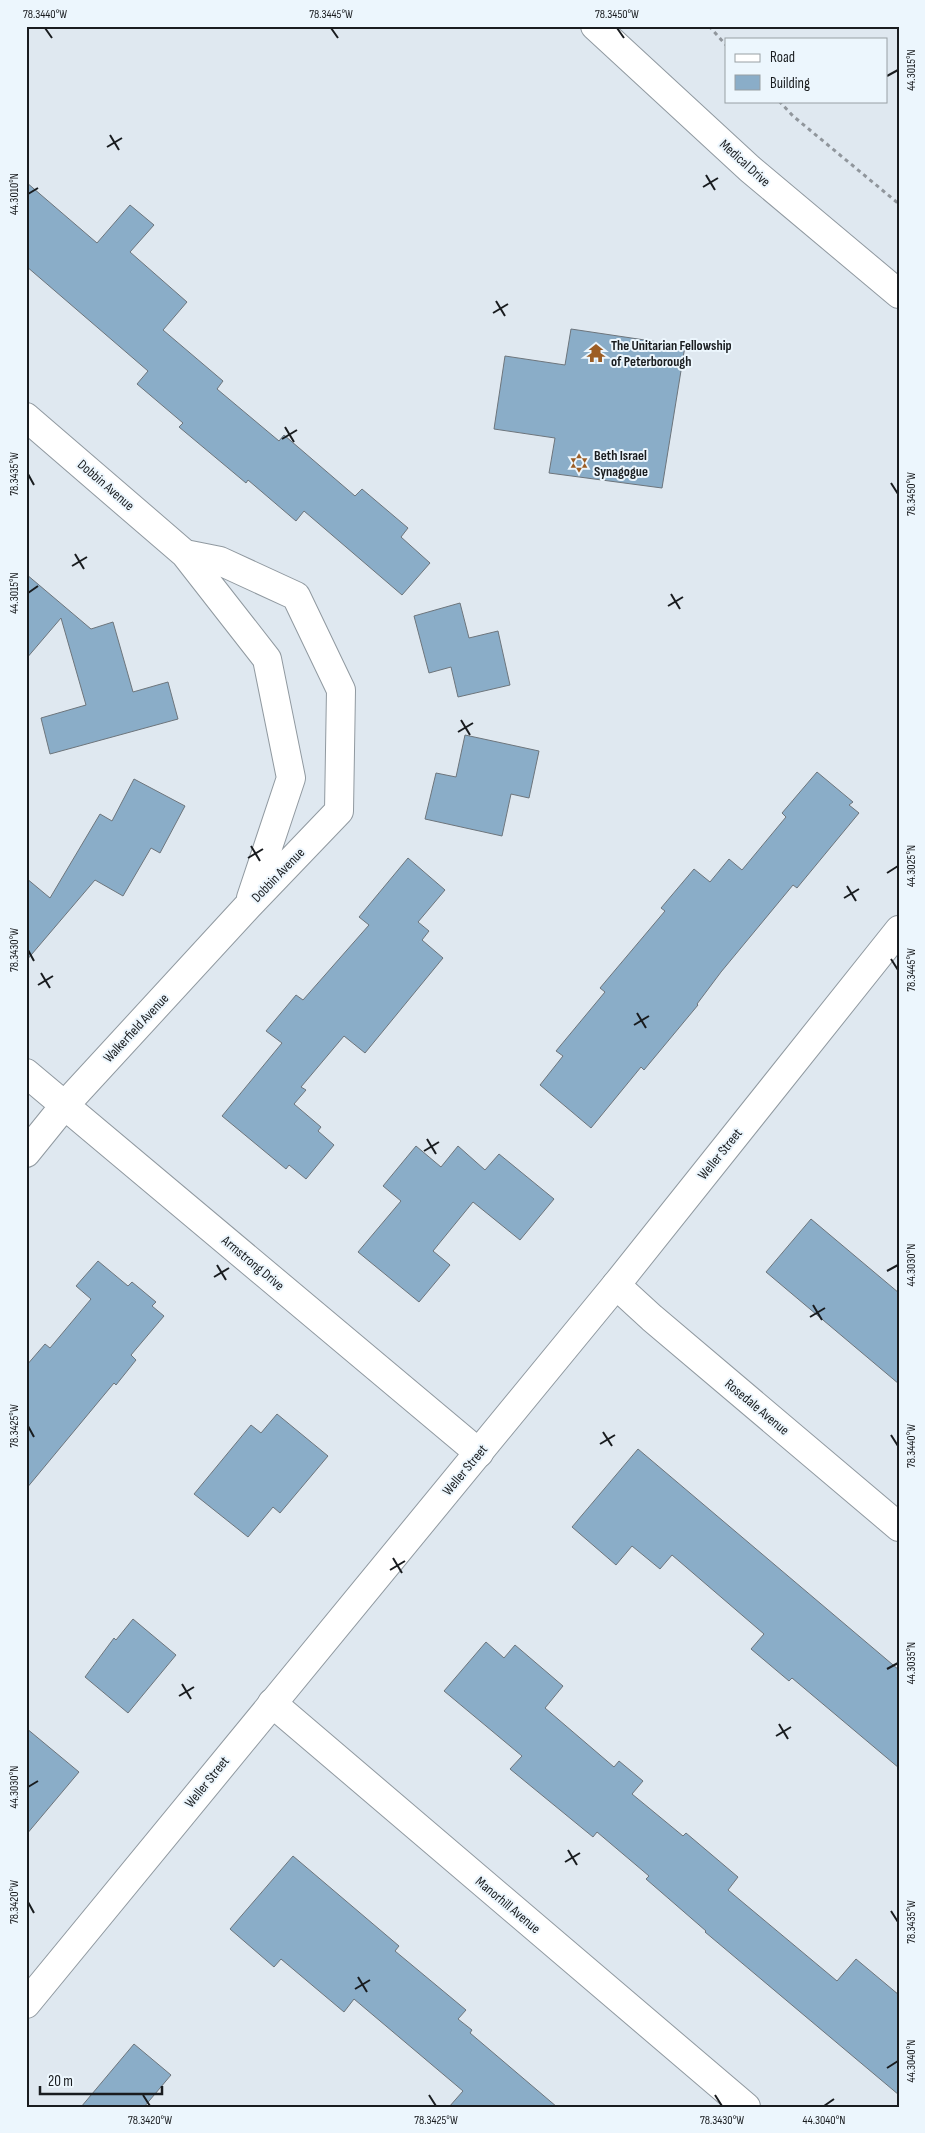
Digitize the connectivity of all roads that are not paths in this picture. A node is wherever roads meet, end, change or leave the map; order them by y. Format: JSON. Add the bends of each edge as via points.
{"nodes":[{"id":1,"x":595,"y":26,"type":"edge"},
{"id":2,"x":899,"y":294,"type":"edge"},
{"id":3,"x":26,"y":417,"type":"edge"},
{"id":4,"x":185,"y":554,"type":"junction"},
{"id":5,"x":248,"y":906,"type":"junction"},
{"id":6,"x":899,"y":930,"type":"edge"},
{"id":7,"x":26,"y":1073,"type":"edge"},
{"id":8,"x":64,"y":1106,"type":"junction"},
{"id":9,"x":26,"y":1154,"type":"edge"},
{"id":10,"x":616,"y":1285,"type":"junction"},
{"id":11,"x":479,"y":1453,"type":"junction"},
{"id":12,"x":899,"y":1527,"type":"edge"},
{"id":13,"x":272,"y":1703,"type":"junction"},
{"id":14,"x":26,"y":2004,"type":"edge"},
{"id":15,"x":746,"y":2107,"type":"edge"}],
"edges":[{"from":1,"to":2,"type":"street","name":"Medical Drive","via":[[750,169]]},
{"from":3,"to":4,"type":"street","name":"Dobbin Avenue"},
{"from":4,"to":5,"type":"street","name":"Dobbin Avenue","via":[[267,659],[291,778]]},
{"from":4,"to":5,"type":"street","name":"Dobbin Avenue","via":[[220,561],[296,596],[341,690],[339,811]]},
{"from":5,"to":8,"type":"street","name":"Walkerfield Avenue"},
{"from":6,"to":10,"type":"street","name":"Weller Street"},
{"from":7,"to":8,"type":"street","name":"Armstrong Drive"},
{"from":8,"to":9,"type":"street","name":"Walkerfield Avenue"},
{"from":8,"to":11,"type":"street","name":"Armstrong Drive"},
{"from":10,"to":11,"type":"street","name":"Weller Street"},
{"from":10,"to":12,"type":"street","name":"Rosedale Avenue"},
{"from":11,"to":13,"type":"street","name":"Weller Street"},
{"from":13,"to":14,"type":"street","name":"Weller Street"},
{"from":13,"to":15,"type":"street","name":"Manorhill Avenue"}]}
